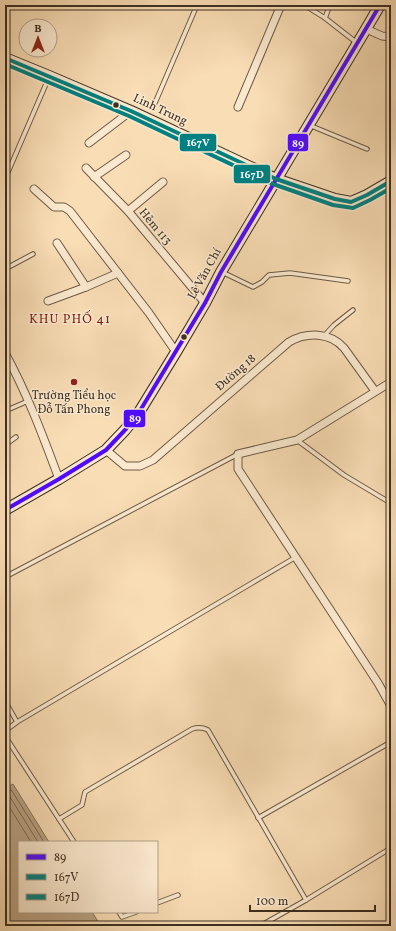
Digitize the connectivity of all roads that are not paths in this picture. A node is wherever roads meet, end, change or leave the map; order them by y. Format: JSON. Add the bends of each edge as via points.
{"nodes":[{"id":1,"x":197,"y":5,"type":"edge"},
{"id":2,"x":281,"y":5,"type":"edge"},
{"id":3,"x":304,"y":5,"type":"edge"},
{"id":4,"x":330,"y":5,"type":"edge"},
{"id":5,"x":380,"y":5,"type":"edge"},
{"id":6,"x":325,"y":18,"type":"junction"},
{"id":7,"x":366,"y":29,"type":"junction"},
{"id":8,"x":391,"y":37,"type":"edge"},
{"id":9,"x":357,"y":44,"type":"junction"},
{"id":10,"x":5,"y":58,"type":"edge"},
{"id":11,"x":49,"y":76,"type":"junction"},
{"id":12,"x":156,"y":103,"type":"dead end"},
{"id":13,"x":238,"y":107,"type":"dead end"},
{"id":14,"x":131,"y":111,"type":"junction"},
{"id":15,"x":308,"y":125,"type":"junction"},
{"id":16,"x":90,"y":143,"type":"dead end"},
{"id":17,"x":367,"y":149,"type":"dead end"},
{"id":18,"x":126,"y":155,"type":"dead end"},
{"id":19,"x":86,"y":168,"type":"dead end"},
{"id":20,"x":94,"y":176,"type":"junction"},
{"id":21,"x":5,"y":179,"type":"edge"},
{"id":22,"x":276,"y":179,"type":"junction"},
{"id":23,"x":391,"y":181,"type":"edge"},
{"id":24,"x":163,"y":182,"type":"dead end"},
{"id":25,"x":34,"y":189,"type":"dead end"},
{"id":26,"x":128,"y":211,"type":"junction"},
{"id":27,"x":57,"y":243,"type":"dead end"},
{"id":28,"x":33,"y":254,"type":"dead end"},
{"id":29,"x":5,"y":269,"type":"edge"},
{"id":30,"x":221,"y":272,"type":"junction"},
{"id":31,"x":118,"y":273,"type":"junction"},
{"id":32,"x":348,"y":281,"type":"dead end"},
{"id":33,"x":86,"y":287,"type":"junction"},
{"id":34,"x":48,"y":301,"type":"dead end"},
{"id":35,"x":205,"y":303,"type":"junction"},
{"id":36,"x":353,"y":310,"type":"dead end"},
{"id":37,"x":324,"y":336,"type":"junction"},
{"id":38,"x":176,"y":352,"type":"junction"},
{"id":39,"x":5,"y":353,"type":"edge"},
{"id":40,"x":391,"y":382,"type":"edge"},
{"id":41,"x":375,"y":391,"type":"junction"},
{"id":42,"x":28,"y":401,"type":"junction"},
{"id":43,"x":5,"y":412,"type":"edge"},
{"id":44,"x":16,"y":437,"type":"dead end"},
{"id":45,"x":297,"y":440,"type":"junction"},
{"id":46,"x":5,"y":445,"type":"edge"},
{"id":47,"x":106,"y":450,"type":"junction"},
{"id":48,"x":238,"y":454,"type":"junction"},
{"id":49,"x":59,"y":479,"type":"junction"},
{"id":50,"x":391,"y":502,"type":"edge"},
{"id":51,"x":5,"y":510,"type":"edge"},
{"id":52,"x":296,"y":557,"type":"junction"},
{"id":53,"x":5,"y":576,"type":"edge"},
{"id":54,"x":5,"y":701,"type":"edge"},
{"id":55,"x":391,"y":706,"type":"edge"},
{"id":56,"x":17,"y":722,"type":"junction"},
{"id":57,"x":5,"y":730,"type":"edge"},
{"id":58,"x":5,"y":736,"type":"edge"},
{"id":59,"x":391,"y":742,"type":"edge"},
{"id":60,"x":258,"y":818,"type":"junction"},
{"id":61,"x":59,"y":819,"type":"junction"},
{"id":62,"x":73,"y":841,"type":"edge"},
{"id":63,"x":391,"y":848,"type":"edge"},
{"id":64,"x":178,"y":895,"type":"dead end"},
{"id":65,"x":306,"y":900,"type":"junction"},
{"id":66,"x":158,"y":903,"type":"edge"},
{"id":67,"x":120,"y":913,"type":"edge"},
{"id":68,"x":133,"y":913,"type":"edge"},
{"id":69,"x":260,"y":926,"type":"edge"}],
"edges":[{"from":1,"to":12,"type":"lane"},
{"from":2,"to":13,"type":"street"},
{"from":3,"to":6,"type":"lane"},
{"from":4,"to":6,"type":"lane"},
{"from":5,"to":7,"type":"main road","name":"Lê Văn Chí"},
{"from":6,"to":9,"type":"lane"},
{"from":7,"to":8,"type":"street"},
{"from":7,"to":9,"type":"main road","name":"Lê Văn Chí"},
{"from":9,"to":15,"type":"main road","name":"Lê Văn Chí"},
{"from":10,"to":11,"type":"main road","name":"Linh Trung"},
{"from":11,"to":14,"type":"main road","name":"Linh Trung"},
{"from":11,"to":21,"type":"lane"},
{"from":14,"to":16,"type":"street"},
{"from":14,"to":22,"type":"main road","name":"Linh Trung"},
{"from":15,"to":17,"type":"lane"},
{"from":15,"to":22,"type":"main road","name":"Lê Văn Chí"},
{"from":18,"to":20,"type":"street"},
{"from":19,"to":20,"type":"street","name":"Hẻm 113"},
{"from":20,"to":26,"type":"street","name":"Hẻm 113"},
{"from":22,"to":23,"type":"main road","name":"Linh Trung","via":[[351,202]]},
{"from":22,"to":30,"type":"main road","name":"Lê Văn Chí"},
{"from":24,"to":26,"type":"street"},
{"from":25,"to":31,"type":"street","via":[[54,207],[64,207],[70,211]]},
{"from":26,"to":35,"type":"street","name":"Hẻm 113"},
{"from":27,"to":33,"type":"street"},
{"from":28,"to":29,"type":"lane"},
{"from":30,"to":32,"type":"lane","via":[[253,287],[269,275],[290,273]]},
{"from":30,"to":35,"type":"main road","name":"Lê Văn Chí"},
{"from":31,"to":33,"type":"street"},
{"from":31,"to":38,"type":"street"},
{"from":33,"to":34,"type":"street"},
{"from":35,"to":38,"type":"main road","name":"Lê Văn Chí"},
{"from":36,"to":37,"type":"lane"},
{"from":37,"to":41,"type":"street","name":"Đường 18","via":[[339,342]]},
{"from":37,"to":47,"type":"street","name":"Đường 18","via":[[304,335],[289,342],[153,460],[140,466],[125,466]]},
{"from":38,"to":47,"type":"main road","name":"Lê Văn Chí","via":[[138,414]]},
{"from":39,"to":42,"type":"street"},
{"from":40,"to":41,"type":"street"},
{"from":41,"to":45,"type":"street"},
{"from":42,"to":43,"type":"lane"},
{"from":42,"to":49,"type":"street"},
{"from":44,"to":46,"type":"lane"},
{"from":45,"to":48,"type":"street"},
{"from":45,"to":50,"type":"lane","via":[[344,476]]},
{"from":47,"to":49,"type":"main road","name":"Lê Văn Chí"},
{"from":48,"to":52,"type":"street","via":[[238,469]]},
{"from":48,"to":53,"type":"lane"},
{"from":49,"to":51,"type":"main road","name":"Lê Văn Chí"},
{"from":52,"to":55,"type":"street"},
{"from":52,"to":56,"type":"lane"},
{"from":54,"to":56,"type":"lane"},
{"from":56,"to":57,"type":"lane"},
{"from":58,"to":61,"type":"lane"},
{"from":59,"to":60,"type":"lane"},
{"from":60,"to":61,"type":"lane","via":[[208,730],[198,727],[85,792],[82,805]]},
{"from":60,"to":65,"type":"lane"},
{"from":61,"to":62,"type":"lane"},
{"from":63,"to":65,"type":"lane"},
{"from":64,"to":66,"type":"lane"},
{"from":65,"to":69,"type":"lane"},
{"from":67,"to":68,"type":"lane","via":[[122,917]]}]}
